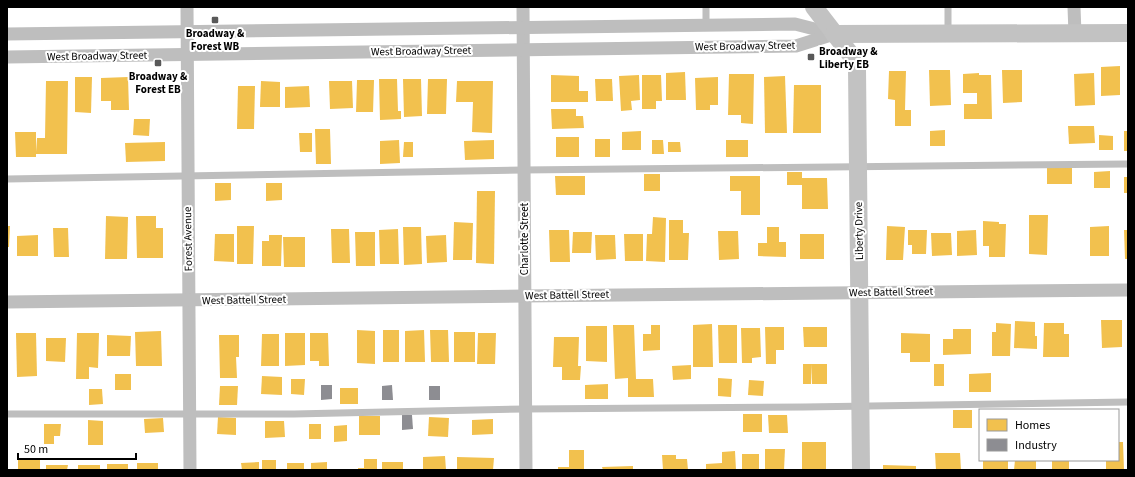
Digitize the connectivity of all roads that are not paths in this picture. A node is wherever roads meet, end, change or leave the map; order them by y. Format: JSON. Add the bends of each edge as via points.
{"nodes":[{"id":1,"x":187,"y":7,"type":"edge"},
{"id":2,"x":523,"y":7,"type":"edge"},
{"id":3,"x":706,"y":7,"type":"edge"},
{"id":4,"x":814,"y":7,"type":"edge"},
{"id":5,"x":948,"y":7,"type":"edge"},
{"id":6,"x":1074,"y":7,"type":"edge"},
{"id":7,"x":706,"y":26,"type":"junction"},
{"id":8,"x":523,"y":28,"type":"junction"},
{"id":9,"x":187,"y":32,"type":"junction"},
{"id":10,"x":7,"y":34,"type":"edge"},
{"id":11,"x":834,"y":34,"type":"junction"},
{"id":12,"x":948,"y":34,"type":"junction"},
{"id":13,"x":1075,"y":34,"type":"junction"},
{"id":14,"x":1128,"y":34,"type":"edge"},
{"id":15,"x":523,"y":50,"type":"junction"},
{"id":16,"x":188,"y":56,"type":"junction"},
{"id":17,"x":7,"y":57,"type":"edge"},
{"id":18,"x":1128,"y":164,"type":"edge"},
{"id":19,"x":858,"y":166,"type":"junction"},
{"id":20,"x":523,"y":170,"type":"junction"},
{"id":21,"x":188,"y":176,"type":"junction"},
{"id":22,"x":7,"y":179,"type":"edge"},
{"id":23,"x":1128,"y":290,"type":"edge"},
{"id":24,"x":860,"y":293,"type":"junction"},
{"id":25,"x":524,"y":296,"type":"junction"},
{"id":26,"x":189,"y":300,"type":"junction"},
{"id":27,"x":7,"y":302,"type":"edge"},
{"id":28,"x":1128,"y":402,"type":"edge"},
{"id":29,"x":860,"y":406,"type":"junction"},
{"id":30,"x":525,"y":409,"type":"junction"},
{"id":31,"x":7,"y":414,"type":"edge"},
{"id":32,"x":190,"y":414,"type":"junction"},
{"id":33,"x":190,"y":470,"type":"edge"},
{"id":34,"x":526,"y":470,"type":"edge"},
{"id":35,"x":861,"y":470,"type":"edge"}],
"edges":[{"from":1,"to":9,"type":"street","name":"Forest Avenue"},
{"from":2,"to":8,"type":"street","name":"Charlotte Street"},
{"from":3,"to":7,"type":"lane"},
{"from":4,"to":11,"type":"street","name":"Liberty Drive"},
{"from":5,"to":12,"type":"lane"},
{"from":6,"to":13,"type":"street"},
{"from":7,"to":8,"type":"street","name":"West Broadway Street"},
{"from":7,"to":11,"type":"street","name":"West Broadway Street","via":[[795,24]]},
{"from":8,"to":9,"type":"street","name":"West Broadway Street"},
{"from":8,"to":15,"type":"street","name":"Charlotte Street"},
{"from":9,"to":10,"type":"street","name":"West Broadway Street"},
{"from":9,"to":16,"type":"street","name":"Forest Avenue"},
{"from":11,"to":12,"type":"street","name":"West Broadway Street"},
{"from":11,"to":15,"type":"street","name":"West Broadway Street","via":[[796,46]]},
{"from":11,"to":19,"type":"street","name":"Liberty Drive","via":[[851,55],[857,68]]},
{"from":12,"to":13,"type":"street","name":"West Broadway Street"},
{"from":13,"to":14,"type":"street","name":"West Broadway Street"},
{"from":15,"to":16,"type":"street","name":"West Broadway Street"},
{"from":15,"to":20,"type":"street","name":"Charlotte Street"},
{"from":16,"to":17,"type":"street","name":"West Broadway Street"},
{"from":16,"to":21,"type":"street","name":"Forest Avenue"},
{"from":18,"to":19,"type":"lane"},
{"from":19,"to":20,"type":"lane"},
{"from":19,"to":24,"type":"street","name":"Liberty Drive"},
{"from":20,"to":21,"type":"lane"},
{"from":20,"to":25,"type":"street","name":"Charlotte Street"},
{"from":21,"to":22,"type":"lane"},
{"from":21,"to":26,"type":"street","name":"Forest Avenue"},
{"from":23,"to":24,"type":"street","name":"West Battell Street"},
{"from":24,"to":25,"type":"street","name":"West Battell Street"},
{"from":24,"to":29,"type":"street","name":"Liberty Drive"},
{"from":25,"to":26,"type":"street","name":"West Battell Street"},
{"from":25,"to":30,"type":"street","name":"Charlotte Street"},
{"from":26,"to":27,"type":"street","name":"West Battell Street"},
{"from":26,"to":32,"type":"street","name":"Forest Avenue"},
{"from":28,"to":29,"type":"lane"},
{"from":29,"to":30,"type":"lane"},
{"from":29,"to":35,"type":"street","name":"Liberty Drive"},
{"from":30,"to":32,"type":"lane"},
{"from":30,"to":34,"type":"street","name":"Charlotte Street"},
{"from":31,"to":32,"type":"lane"},
{"from":32,"to":33,"type":"street","name":"Forest Avenue"}]}
